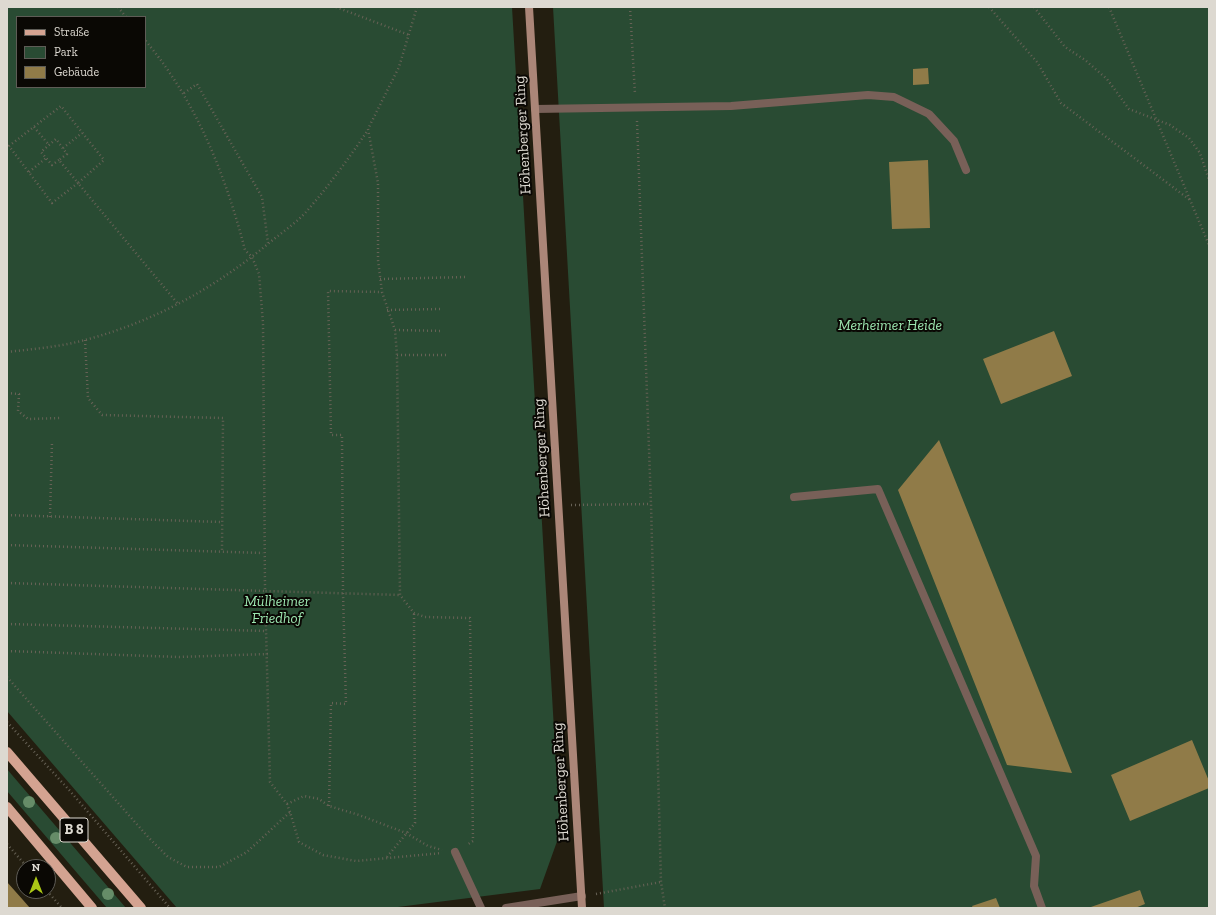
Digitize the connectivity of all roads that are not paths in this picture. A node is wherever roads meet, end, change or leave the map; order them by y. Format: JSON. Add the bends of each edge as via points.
{"nodes":[{"id":1,"x":529,"y":7,"type":"edge"},
{"id":2,"x":535,"y":109,"type":"junction"},
{"id":3,"x":966,"y":170,"type":"dead end"},
{"id":4,"x":794,"y":497,"type":"dead end"},
{"id":5,"x":7,"y":752,"type":"edge"},
{"id":6,"x":7,"y":807,"type":"edge"},
{"id":7,"x":453,"y":852,"type":"road end"},
{"id":8,"x":582,"y":896,"type":"junction"},
{"id":9,"x":92,"y":908,"type":"edge"},
{"id":10,"x":141,"y":908,"type":"edge"},
{"id":11,"x":481,"y":908,"type":"edge"},
{"id":12,"x":506,"y":908,"type":"edge"},
{"id":13,"x":582,"y":908,"type":"edge"},
{"id":14,"x":1042,"y":908,"type":"edge"}],
"edges":[{"from":1,"to":2,"type":"street","name":"Höhenberger Ring"},
{"from":2,"to":3,"type":"lane","via":[[731,106],[868,95],[894,97],[929,114],[954,141]]},
{"from":2,"to":8,"type":"street","name":"Höhenberger Ring"},
{"from":4,"to":14,"type":"lane","via":[[878,489],[1036,856],[1034,886]]},
{"from":5,"to":10,"type":"main road","number":"B 8"},
{"from":6,"to":9,"type":"main road","number":"B 8"},
{"from":7,"to":11,"type":"lane"},
{"from":8,"to":12,"type":"lane"},
{"from":8,"to":13,"type":"street","name":"Höhenberger Ring"}]}
